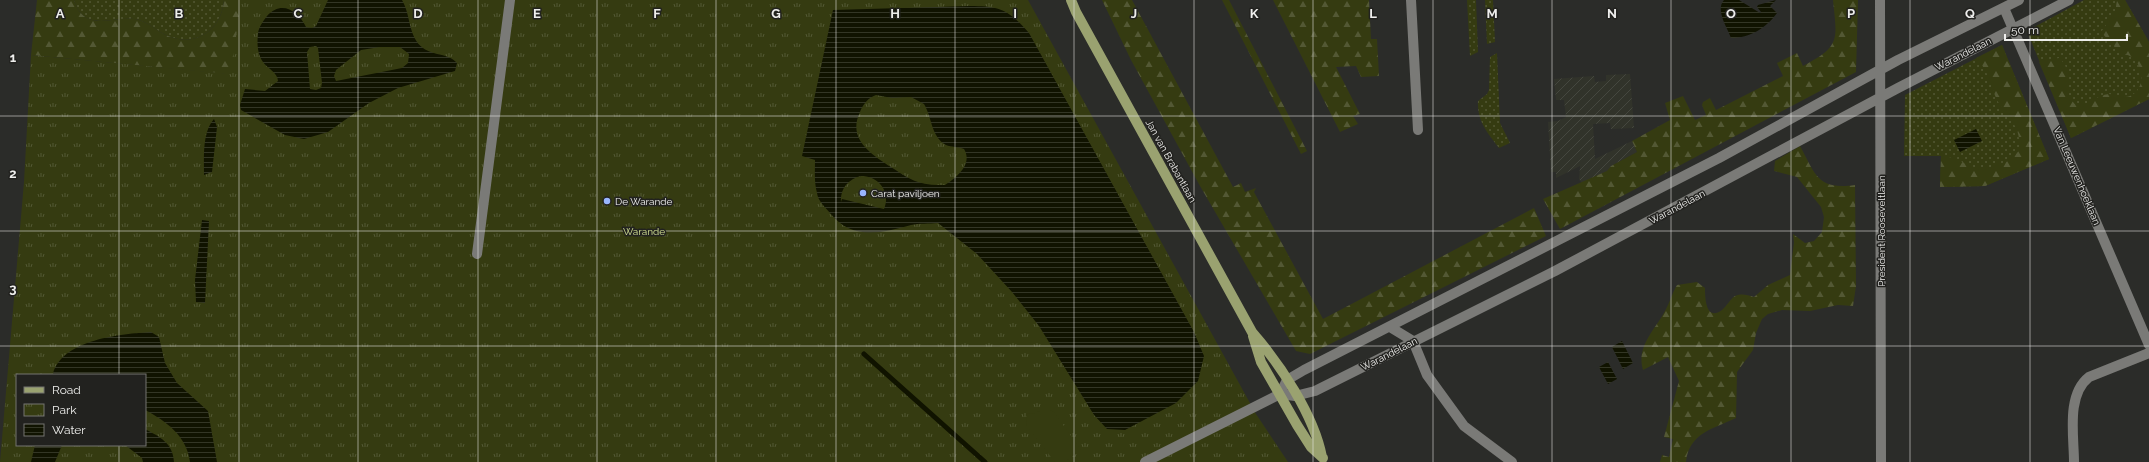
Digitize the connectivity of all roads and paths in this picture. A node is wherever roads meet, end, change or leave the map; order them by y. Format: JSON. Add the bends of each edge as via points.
{"nodes":[{"id":1,"x":510,"y":0,"type":"edge"},
{"id":2,"x":1071,"y":0,"type":"edge"},
{"id":3,"x":1411,"y":0,"type":"edge"},
{"id":4,"x":1880,"y":0,"type":"edge"},
{"id":5,"x":2019,"y":0,"type":"edge"},
{"id":6,"x":2069,"y":0,"type":"edge"},
{"id":7,"x":2004,"y":8,"type":"junction"},
{"id":8,"x":2015,"y":28,"type":"junction"},
{"id":9,"x":1881,"y":69,"type":"junction"},
{"id":10,"x":1880,"y":97,"type":"junction"},
{"id":11,"x":1418,"y":130,"type":"dead end"},
{"id":12,"x":477,"y":254,"type":"dead end"},
{"id":13,"x":1390,"y":327,"type":"junction"},
{"id":14,"x":1252,"y":332,"type":"junction"},
{"id":15,"x":1413,"y":341,"type":"junction"},
{"id":16,"x":2149,"y":345,"type":"edge"},
{"id":17,"x":2149,"y":353,"type":"edge"},
{"id":18,"x":1286,"y":380,"type":"junction"},
{"id":19,"x":1280,"y":394,"type":"junction"},
{"id":20,"x":1296,"y":396,"type":"junction"},
{"id":21,"x":1324,"y":460,"type":"edge"},
{"id":22,"x":1145,"y":462,"type":"edge"},
{"id":23,"x":1512,"y":462,"type":"edge"},
{"id":24,"x":1881,"y":462,"type":"edge"},
{"id":25,"x":2074,"y":462,"type":"edge"}],
"edges":[{"from":1,"to":12,"type":"street"},
{"from":2,"to":14,"type":"main road","name":"Jan van Brabantlaan"},
{"from":3,"to":11,"type":"street"},
{"from":4,"to":9,"type":"street","name":"President Rooseveltlaan"},
{"from":5,"to":7,"type":"street"},
{"from":6,"to":8,"type":"street","name":"Warandelaan"},
{"from":7,"to":8,"type":"street","name":"Van Leeuwenhoeklaan"},
{"from":7,"to":9,"type":"street"},
{"from":8,"to":10,"type":"street","name":"Warandelaan"},
{"from":8,"to":16,"type":"street","name":"Van Leeuwenhoeklaan"},
{"from":9,"to":10,"type":"street","name":"President Rooseveltlaan"},
{"from":9,"to":13,"type":"street","via":[[1719,158]]},
{"from":10,"to":15,"type":"street","name":"Warandelaan","via":[[1556,271]]},
{"from":10,"to":24,"type":"street","name":"President Rooseveltlaan"},
{"from":13,"to":15,"type":"street"},
{"from":13,"to":18,"type":"street"},
{"from":14,"to":18,"type":"main road","name":"Jan van Brabantlaan","via":[[1272,356]]},
{"from":14,"to":19,"type":"main road","name":"Jan van Brabantlaan","via":[[1261,362]]},
{"from":15,"to":20,"type":"street","name":"Warandelaan","via":[[1315,391]]},
{"from":15,"to":23,"type":"street","via":[[1427,375],[1464,426]]},
{"from":17,"to":25,"type":"street","via":[[2089,377],[2082,383],[2074,401]]},
{"from":18,"to":19,"type":"street"},
{"from":18,"to":20,"type":"main road","name":"Jan van Brabantlaan"},
{"from":19,"to":20,"type":"street","name":"Warandelaan"},
{"from":19,"to":21,"type":"main road","name":"Jan van Brabantlaan","via":[[1311,447]]},
{"from":19,"to":22,"type":"street"},
{"from":20,"to":21,"type":"main road","name":"Jan van Brabantlaan","via":[[1317,436]]}]}
